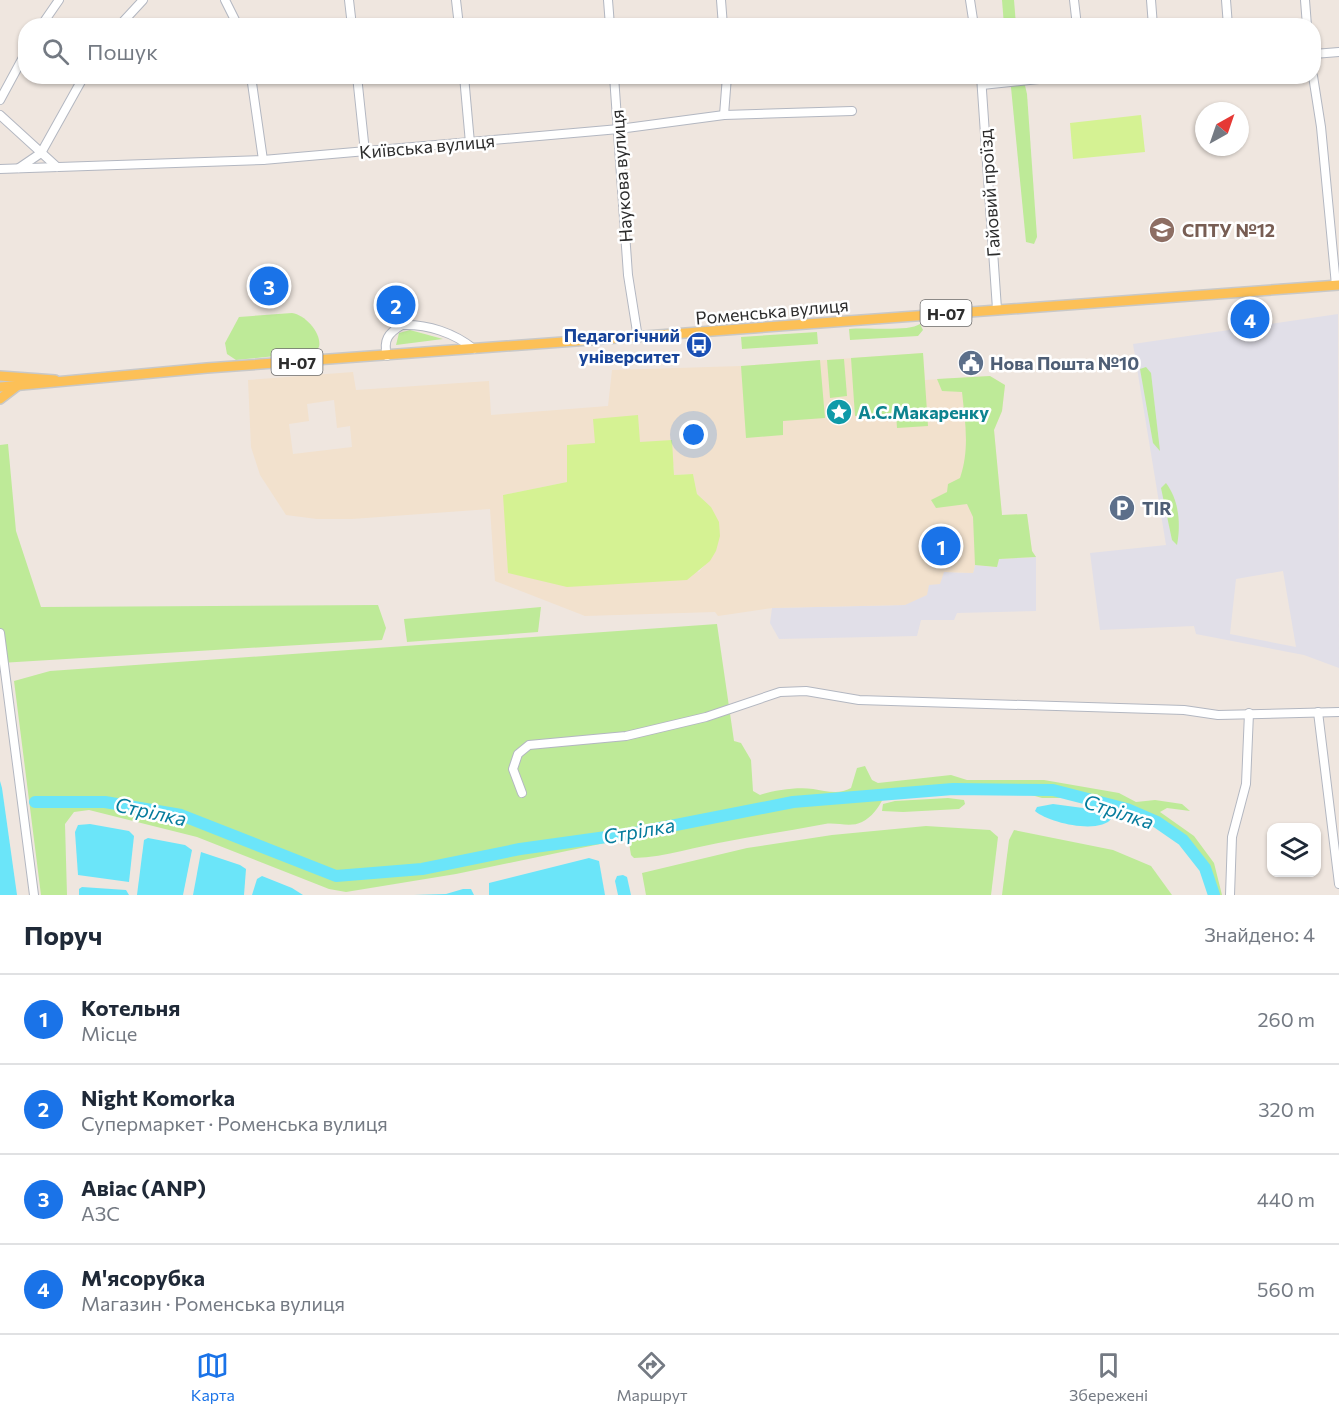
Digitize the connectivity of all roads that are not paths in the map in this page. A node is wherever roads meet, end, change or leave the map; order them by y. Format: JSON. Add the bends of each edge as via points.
{"nodes":[{"id":1,"x":59,"y":0,"type":"edge"},
{"id":2,"x":143,"y":0,"type":"edge"},
{"id":3,"x":225,"y":0,"type":"edge"},
{"id":4,"x":349,"y":0,"type":"edge"},
{"id":5,"x":456,"y":0,"type":"edge"},
{"id":6,"x":608,"y":0,"type":"edge"},
{"id":7,"x":721,"y":0,"type":"edge"},
{"id":8,"x":970,"y":0,"type":"edge"},
{"id":9,"x":1074,"y":0,"type":"edge"},
{"id":10,"x":1150,"y":0,"type":"edge"},
{"id":11,"x":1226,"y":0,"type":"edge"},
{"id":12,"x":1305,"y":0,"type":"edge"},
{"id":13,"x":47,"y":18,"type":"edge"},
{"id":14,"x":126,"y":18,"type":"edge"},
{"id":15,"x":234,"y":18,"type":"edge"},
{"id":16,"x":351,"y":18,"type":"edge"},
{"id":17,"x":458,"y":18,"type":"edge"},
{"id":18,"x":609,"y":18,"type":"edge"},
{"id":19,"x":722,"y":18,"type":"edge"},
{"id":20,"x":973,"y":18,"type":"edge"},
{"id":21,"x":1076,"y":18,"type":"edge"},
{"id":22,"x":1152,"y":18,"type":"edge"},
{"id":23,"x":1227,"y":18,"type":"edge"},
{"id":24,"x":1306,"y":18,"type":"edge"},
{"id":25,"x":1339,"y":52,"type":"edge"},
{"id":26,"x":1321,"y":53,"type":"edge"},
{"id":27,"x":18,"y":66,"type":"edge"},
{"id":28,"x":80,"y":84,"type":"edge"},
{"id":29,"x":252,"y":84,"type":"edge"},
{"id":30,"x":358,"y":84,"type":"edge"},
{"id":31,"x":465,"y":84,"type":"edge"},
{"id":32,"x":615,"y":84,"type":"edge"},
{"id":33,"x":726,"y":84,"type":"edge"},
{"id":34,"x":981,"y":84,"type":"edge"},
{"id":35,"x":1314,"y":84,"type":"edge"},
{"id":36,"x":0,"y":100,"type":"edge"},
{"id":37,"x":852,"y":111,"type":"dead end"},
{"id":38,"x":724,"y":115,"type":"junction"},
{"id":39,"x":0,"y":116,"type":"edge"},
{"id":40,"x":619,"y":129,"type":"junction"},
{"id":41,"x":470,"y":143,"type":"junction"},
{"id":42,"x":365,"y":152,"type":"junction"},
{"id":43,"x":41,"y":153,"type":"junction"},
{"id":44,"x":263,"y":160,"type":"junction"},
{"id":45,"x":57,"y":167,"type":"junction"},
{"id":46,"x":19,"y":168,"type":"junction"},
{"id":47,"x":0,"y":170,"type":"edge"},
{"id":48,"x":1338,"y":285,"type":"edge"},
{"id":49,"x":997,"y":309,"type":"junction"},
{"id":50,"x":638,"y":338,"type":"junction"},
{"id":51,"x":474,"y":349,"type":"junction"},
{"id":52,"x":387,"y":356,"type":"junction"},
{"id":53,"x":0,"y":376,"type":"edge"},
{"id":54,"x":60,"y":380,"type":"junction"},
{"id":55,"x":17,"y":386,"type":"junction"},
{"id":56,"x":0,"y":387,"type":"edge"},
{"id":57,"x":0,"y":399,"type":"edge"},
{"id":58,"x":0,"y":633,"type":"edge"},
{"id":59,"x":1318,"y":712,"type":"junction"},
{"id":60,"x":1339,"y":712,"type":"edge"},
{"id":61,"x":1249,"y":713,"type":"junction"},
{"id":62,"x":522,"y":794,"type":"dead end"},
{"id":63,"x":1339,"y":884,"type":"edge"},
{"id":64,"x":34,"y":895,"type":"edge"},
{"id":65,"x":1230,"y":895,"type":"edge"}],
"edges":[{"from":1,"to":13,"type":"street"},
{"from":2,"to":14,"type":"street"},
{"from":3,"to":15,"type":"street"},
{"from":4,"to":16,"type":"street"},
{"from":5,"to":17,"type":"street"},
{"from":6,"to":18,"type":"street"},
{"from":7,"to":19,"type":"street"},
{"from":8,"to":20,"type":"street"},
{"from":9,"to":21,"type":"street"},
{"from":10,"to":22,"type":"street"},
{"from":11,"to":23,"type":"street"},
{"from":12,"to":24,"type":"street"},
{"from":25,"to":26,"type":"street"},
{"from":27,"to":36,"type":"street"},
{"from":28,"to":43,"type":"street"},
{"from":29,"to":44,"type":"street"},
{"from":30,"to":42,"type":"street"},
{"from":31,"to":41,"type":"street"},
{"from":32,"to":40,"type":"street","name":"Наукова вулиця"},
{"from":33,"to":38,"type":"street"},
{"from":34,"to":49,"type":"street","name":"Гайовий проїзд"},
{"from":35,"to":48,"type":"street"},
{"from":37,"to":38,"type":"street","name":"Київська вулиця"},
{"from":38,"to":40,"type":"street","name":"Київська вулиця"},
{"from":39,"to":43,"type":"street"},
{"from":40,"to":41,"type":"street","name":"Київська вулиця"},
{"from":40,"to":50,"type":"street","name":"Наукова вулиця","via":[[628,275]]},
{"from":41,"to":42,"type":"street","name":"Київська вулиця"},
{"from":42,"to":44,"type":"street","name":"Київська вулиця"},
{"from":43,"to":45,"type":"street"},
{"from":43,"to":46,"type":"street"},
{"from":44,"to":45,"type":"street","name":"Київська вулиця"},
{"from":45,"to":46,"type":"street","name":"Київська вулиця"},
{"from":46,"to":47,"type":"street","name":"Київська вулиця"},
{"from":48,"to":49,"type":"main road","name":"Роменська вулиця","number":"Н-07"},
{"from":49,"to":50,"type":"main road","name":"Роменська вулиця","number":"Н-07"},
{"from":50,"to":51,"type":"main road","name":"Роменська вулиця","number":"Н-07"},
{"from":51,"to":52,"type":"main road","name":"Роменська вулиця","number":"Н-07"},
{"from":51,"to":52,"type":"street","via":[[440,330],[402,325],[384,344]]},
{"from":52,"to":54,"type":"main road","name":"Роменська вулиця","number":"Н-07"},
{"from":53,"to":54,"type":"main road","number":"Н-07"},
{"from":54,"to":55,"type":"main road","number":"Н-07"},
{"from":55,"to":56,"type":"main road","number":"Н-07"},
{"from":55,"to":57,"type":"main road"},
{"from":58,"to":64,"type":"street"},
{"from":59,"to":60,"type":"street"},
{"from":59,"to":61,"type":"street"},
{"from":59,"to":63,"type":"street"},
{"from":61,"to":62,"type":"street","via":[[1218,715],[1184,710],[859,700],[806,691],[780,692],[706,717],[626,735],[529,745],[518,754],[513,769]]},
{"from":61,"to":65,"type":"street","via":[[1246,784],[1232,837]]}]}
